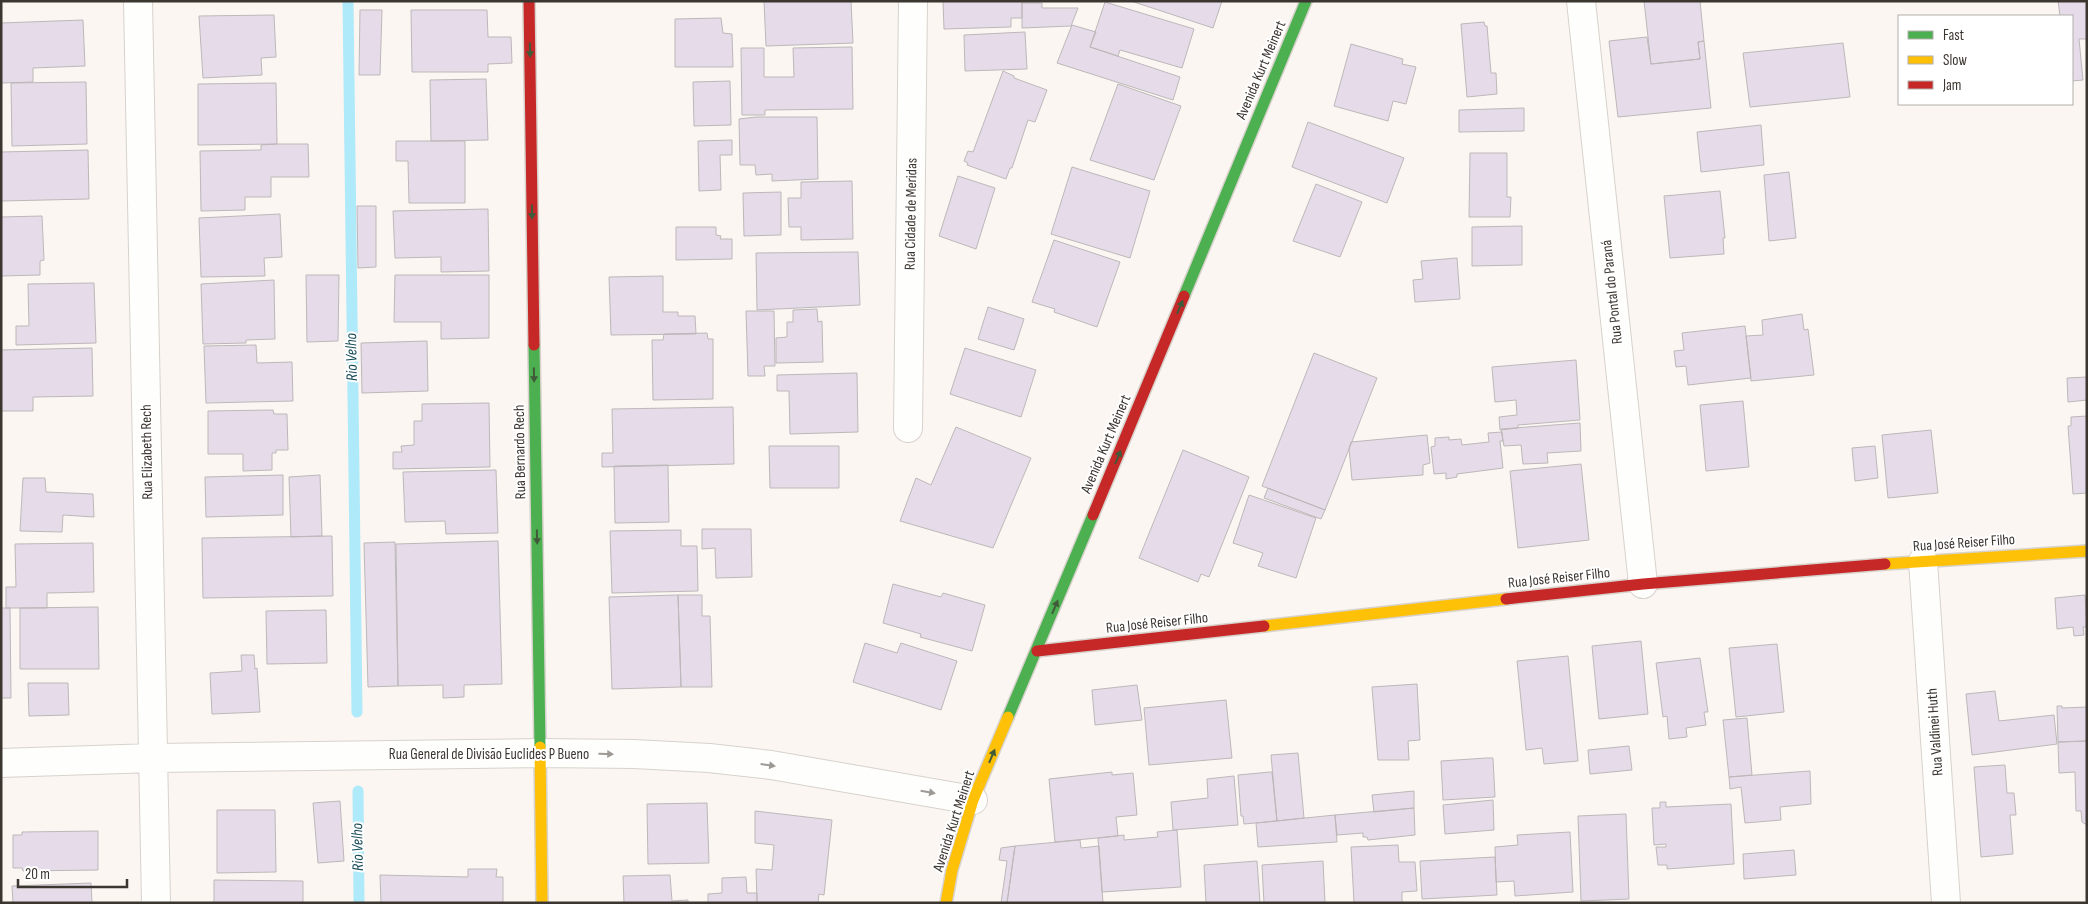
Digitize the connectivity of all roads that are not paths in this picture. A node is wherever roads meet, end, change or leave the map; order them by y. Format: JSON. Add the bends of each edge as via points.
{"nodes":[{"id":1,"x":138,"y":1,"type":"edge"},
{"id":2,"x":529,"y":1,"type":"edge"},
{"id":3,"x":914,"y":1,"type":"edge"},
{"id":4,"x":1306,"y":1,"type":"edge"},
{"id":5,"x":1581,"y":1,"type":"edge"},
{"id":6,"x":908,"y":428,"type":"dead end"},
{"id":7,"x":2087,"y":551,"type":"edge"},
{"id":8,"x":1923,"y":560,"type":"junction"},
{"id":9,"x":1643,"y":584,"type":"junction"},
{"id":10,"x":1037,"y":651,"type":"junction"},
{"id":11,"x":540,"y":753,"type":"junction"},
{"id":12,"x":154,"y":758,"type":"junction"},
{"id":13,"x":1,"y":763,"type":"edge"},
{"id":14,"x":973,"y":800,"type":"junction"},
{"id":15,"x":156,"y":903,"type":"edge"},
{"id":16,"x":542,"y":903,"type":"edge"},
{"id":17,"x":946,"y":903,"type":"edge"},
{"id":18,"x":1946,"y":903,"type":"edge"}],
"edges":[{"from":1,"to":12,"type":"street","name":"Rua Elizabeth Rech"},
{"from":2,"to":11,"type":"main road","name":"Rua Bernardo Rech","one_way":true},
{"from":3,"to":6,"type":"street","name":"Rua Cidade de Meridas"},
{"from":10,"to":4,"type":"main road","name":"Avenida Kurt Meinert","one_way":true},
{"from":5,"to":9,"type":"street","name":"Rua Pontal do Paraná"},
{"from":7,"to":8,"type":"main road","name":"Rua José Reiser Filho"},
{"from":8,"to":9,"type":"main road","name":"Rua José Reiser Filho"},
{"from":8,"to":18,"type":"street","name":"Rua Valdinei Huth"},
{"from":9,"to":10,"type":"main road","name":"Rua José Reiser Filho"},
{"from":14,"to":10,"type":"main road","name":"Avenida Kurt Meinert","one_way":true},
{"from":11,"to":12,"type":"street","name":"Rua General de Divisão Euclides P Bueno"},
{"from":11,"to":14,"type":"street","name":"Rua General de Divisão Euclides P Bueno","one_way":true,"via":[[709,758],[770,765]]},
{"from":11,"to":16,"type":"main road","name":"Rua Bernardo Rech"},
{"from":12,"to":13,"type":"street","name":"Rua General de Divisão Euclides P Bueno"},
{"from":12,"to":15,"type":"street","name":"Rua Elizabeth Rech"},
{"from":14,"to":17,"type":"main road","name":"Avenida Kurt Meinert","via":[[952,870]]}]}
